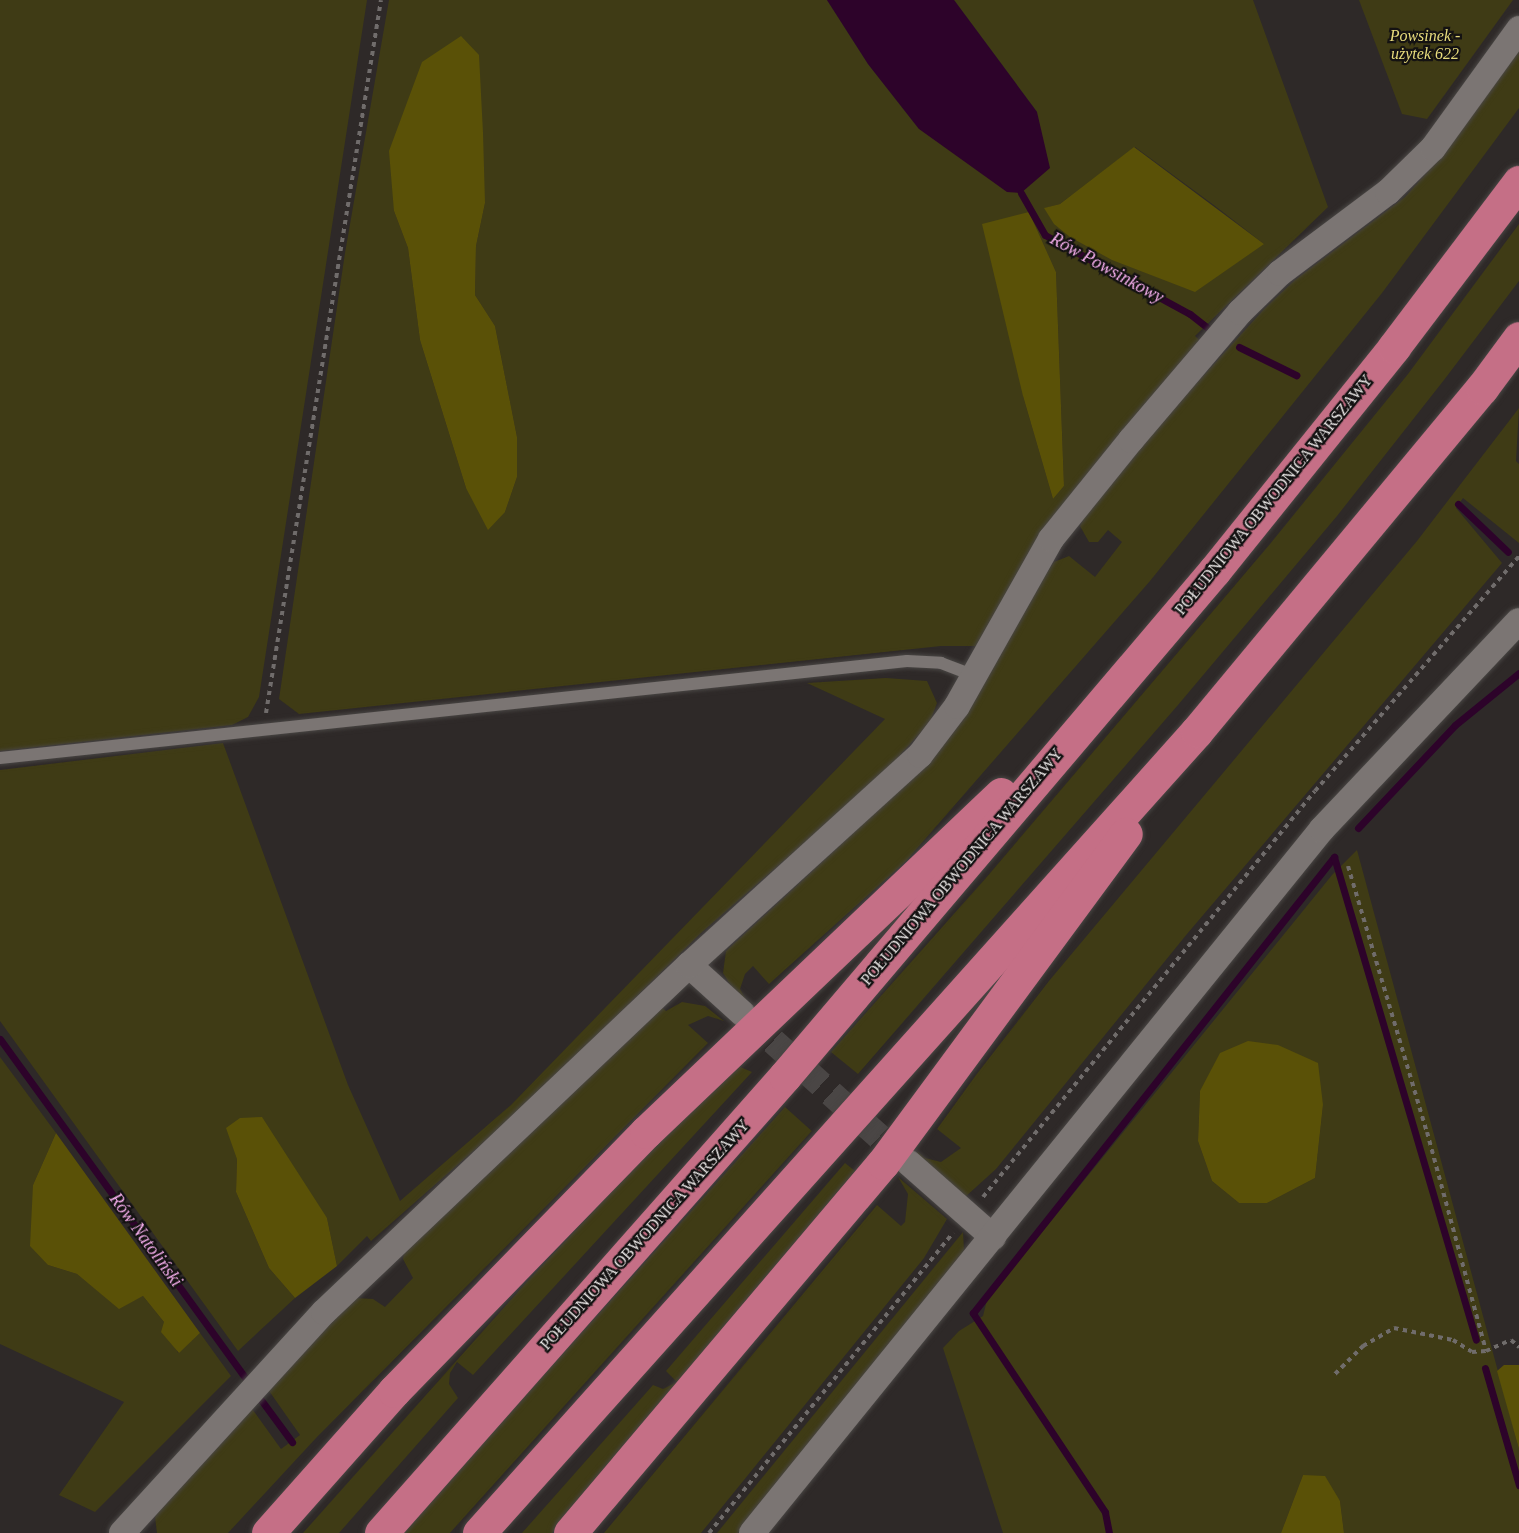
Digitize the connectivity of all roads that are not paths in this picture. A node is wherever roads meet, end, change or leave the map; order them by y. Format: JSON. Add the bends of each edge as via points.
{"nodes":[{"id":1,"x":1519,"y":29,"type":"edge"},
{"id":2,"x":1519,"y":182,"type":"edge"},
{"id":3,"x":1519,"y":338,"type":"edge"},
{"id":4,"x":1519,"y":621,"type":"edge"},
{"id":5,"x":973,"y":675,"type":"junction"},
{"id":6,"x":1110,"y":693,"type":"junction"},
{"id":7,"x":1197,"y":731,"type":"junction"},
{"id":8,"x":0,"y":758,"type":"edge"},
{"id":9,"x":689,"y":965,"type":"junction"},
{"id":10,"x":742,"y":1013,"type":"tunnel mouth"},
{"id":11,"x":909,"y":1163,"type":"tunnel mouth"},
{"id":12,"x":993,"y":1236,"type":"junction"},
{"id":13,"x":122,"y":1533,"type":"edge"},
{"id":14,"x":268,"y":1533,"type":"edge"},
{"id":15,"x":381,"y":1533,"type":"edge"},
{"id":16,"x":479,"y":1533,"type":"edge"},
{"id":17,"x":570,"y":1533,"type":"edge"},
{"id":18,"x":752,"y":1533,"type":"edge"}],
"edges":[{"from":1,"to":5,"type":"street","via":[[1433,148],[1388,192],[1272,281],[1240,312],[1147,422],[1051,539]]},
{"from":2,"to":6,"type":"highway","name":"POŁUDNIOWA OBWODNICA WARSZAWY","via":[[1301,464]]},
{"from":3,"to":7,"type":"highway"},
{"from":4,"to":12,"type":"street","via":[[1322,829]]},
{"from":5,"to":8,"type":"lane","via":[[941,663],[907,661]]},
{"from":5,"to":9,"type":"street","via":[[957,706],[920,754]]},
{"from":6,"to":14,"type":"highway","via":[[646,1132],[394,1391]]},
{"from":6,"to":15,"type":"highway","name":"POŁUDNIOWA OBWODNICA WARSZAWY","via":[[785,1076]]},
{"from":7,"to":16,"type":"highway"},
{"from":7,"to":17,"type":"highway","via":[[1114,853],[890,1154]]},
{"from":9,"to":10,"type":"street"},
{"from":9,"to":13,"type":"street","via":[[324,1312]]},
{"from":11,"to":12,"type":"street"},
{"from":12,"to":18,"type":"street"}]}
